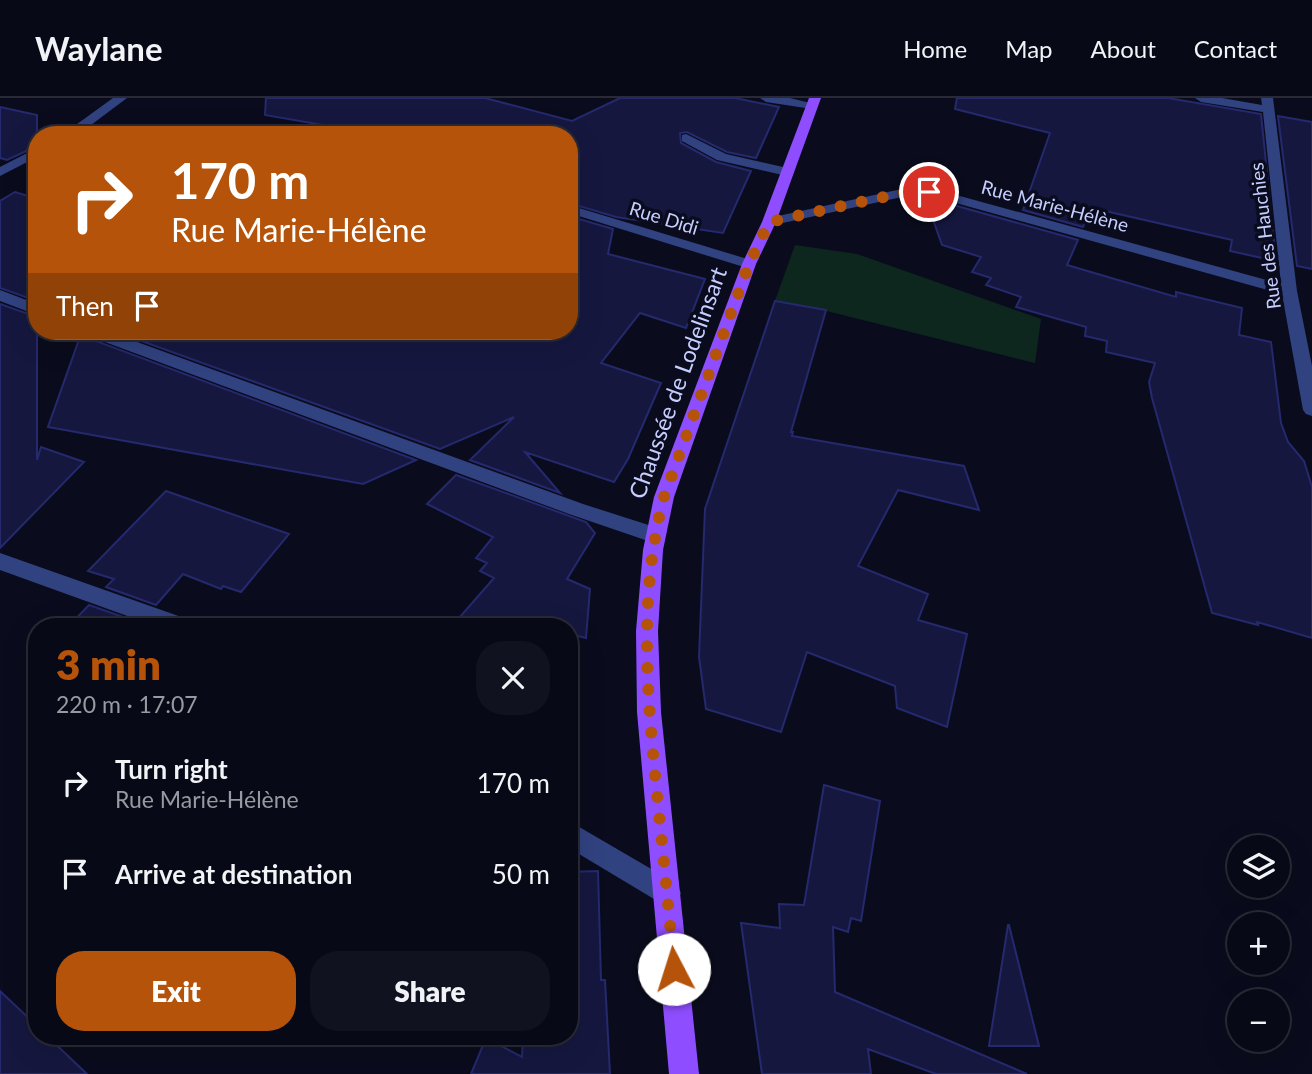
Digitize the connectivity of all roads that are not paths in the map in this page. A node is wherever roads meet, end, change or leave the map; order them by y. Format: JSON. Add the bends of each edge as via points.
{"nodes":[{"id":1,"x":121,"y":98,"type":"edge"},
{"id":2,"x":766,"y":98,"type":"edge"},
{"id":3,"x":1201,"y":98,"type":"edge"},
{"id":4,"x":814,"y":101,"type":"edge"},
{"id":5,"x":1268,"y":104,"type":"edge"},
{"id":6,"x":82,"y":126,"type":"edge"},
{"id":7,"x":686,"y":138,"type":"dead end"},
{"id":8,"x":28,"y":157,"type":"edge"},
{"id":9,"x":0,"y":172,"type":"edge"},
{"id":10,"x":787,"y":172,"type":"junction"},
{"id":11,"x":578,"y":212,"type":"edge"},
{"id":12,"x":769,"y":222,"type":"junction"},
{"id":13,"x":749,"y":264,"type":"junction"},
{"id":14,"x":1289,"y":291,"type":"junction"},
{"id":15,"x":0,"y":295,"type":"edge"},
{"id":16,"x":28,"y":306,"type":"edge"},
{"id":17,"x":116,"y":340,"type":"edge"},
{"id":18,"x":1312,"y":411,"type":"edge"},
{"id":19,"x":654,"y":535,"type":"junction"},
{"id":20,"x":0,"y":561,"type":"edge"},
{"id":21,"x":157,"y":618,"type":"edge"},
{"id":22,"x":578,"y":839,"type":"edge"},
{"id":23,"x":668,"y":893,"type":"junction"},
{"id":24,"x":684,"y":1074,"type":"edge"}],
"edges":[{"from":1,"to":6,"type":"street"},
{"from":2,"to":4,"type":"street"},
{"from":3,"to":5,"type":"street"},
{"from":4,"to":10,"type":"main road","name":"Chaussée de Lodelinsart"},
{"from":5,"to":14,"type":"street","name":"Rue des Hauchies"},
{"from":7,"to":10,"type":"street","via":[[722,158]]},
{"from":8,"to":9,"type":"street"},
{"from":10,"to":12,"type":"main road","name":"Chaussée de Lodelinsart"},
{"from":11,"to":13,"type":"street","name":"Rue Didi"},
{"from":12,"to":13,"type":"main road","name":"Chaussée de Lodelinsart"},
{"from":12,"to":14,"type":"street","name":"Rue Marie-Hélène","via":[[920,189]]},
{"from":13,"to":19,"type":"main road","name":"Chaussée de Lodelinsart"},
{"from":14,"to":18,"type":"street","name":"Rue des Hauchies"},
{"from":15,"to":16,"type":"street"},
{"from":17,"to":19,"type":"street"},
{"from":19,"to":23,"type":"main road","name":"Chaussée de Lodelinsart","via":[[646,653]]},
{"from":20,"to":21,"type":"street"},
{"from":22,"to":23,"type":"street"},
{"from":23,"to":24,"type":"main road","name":"Chaussée de Lodelinsart"}]}
